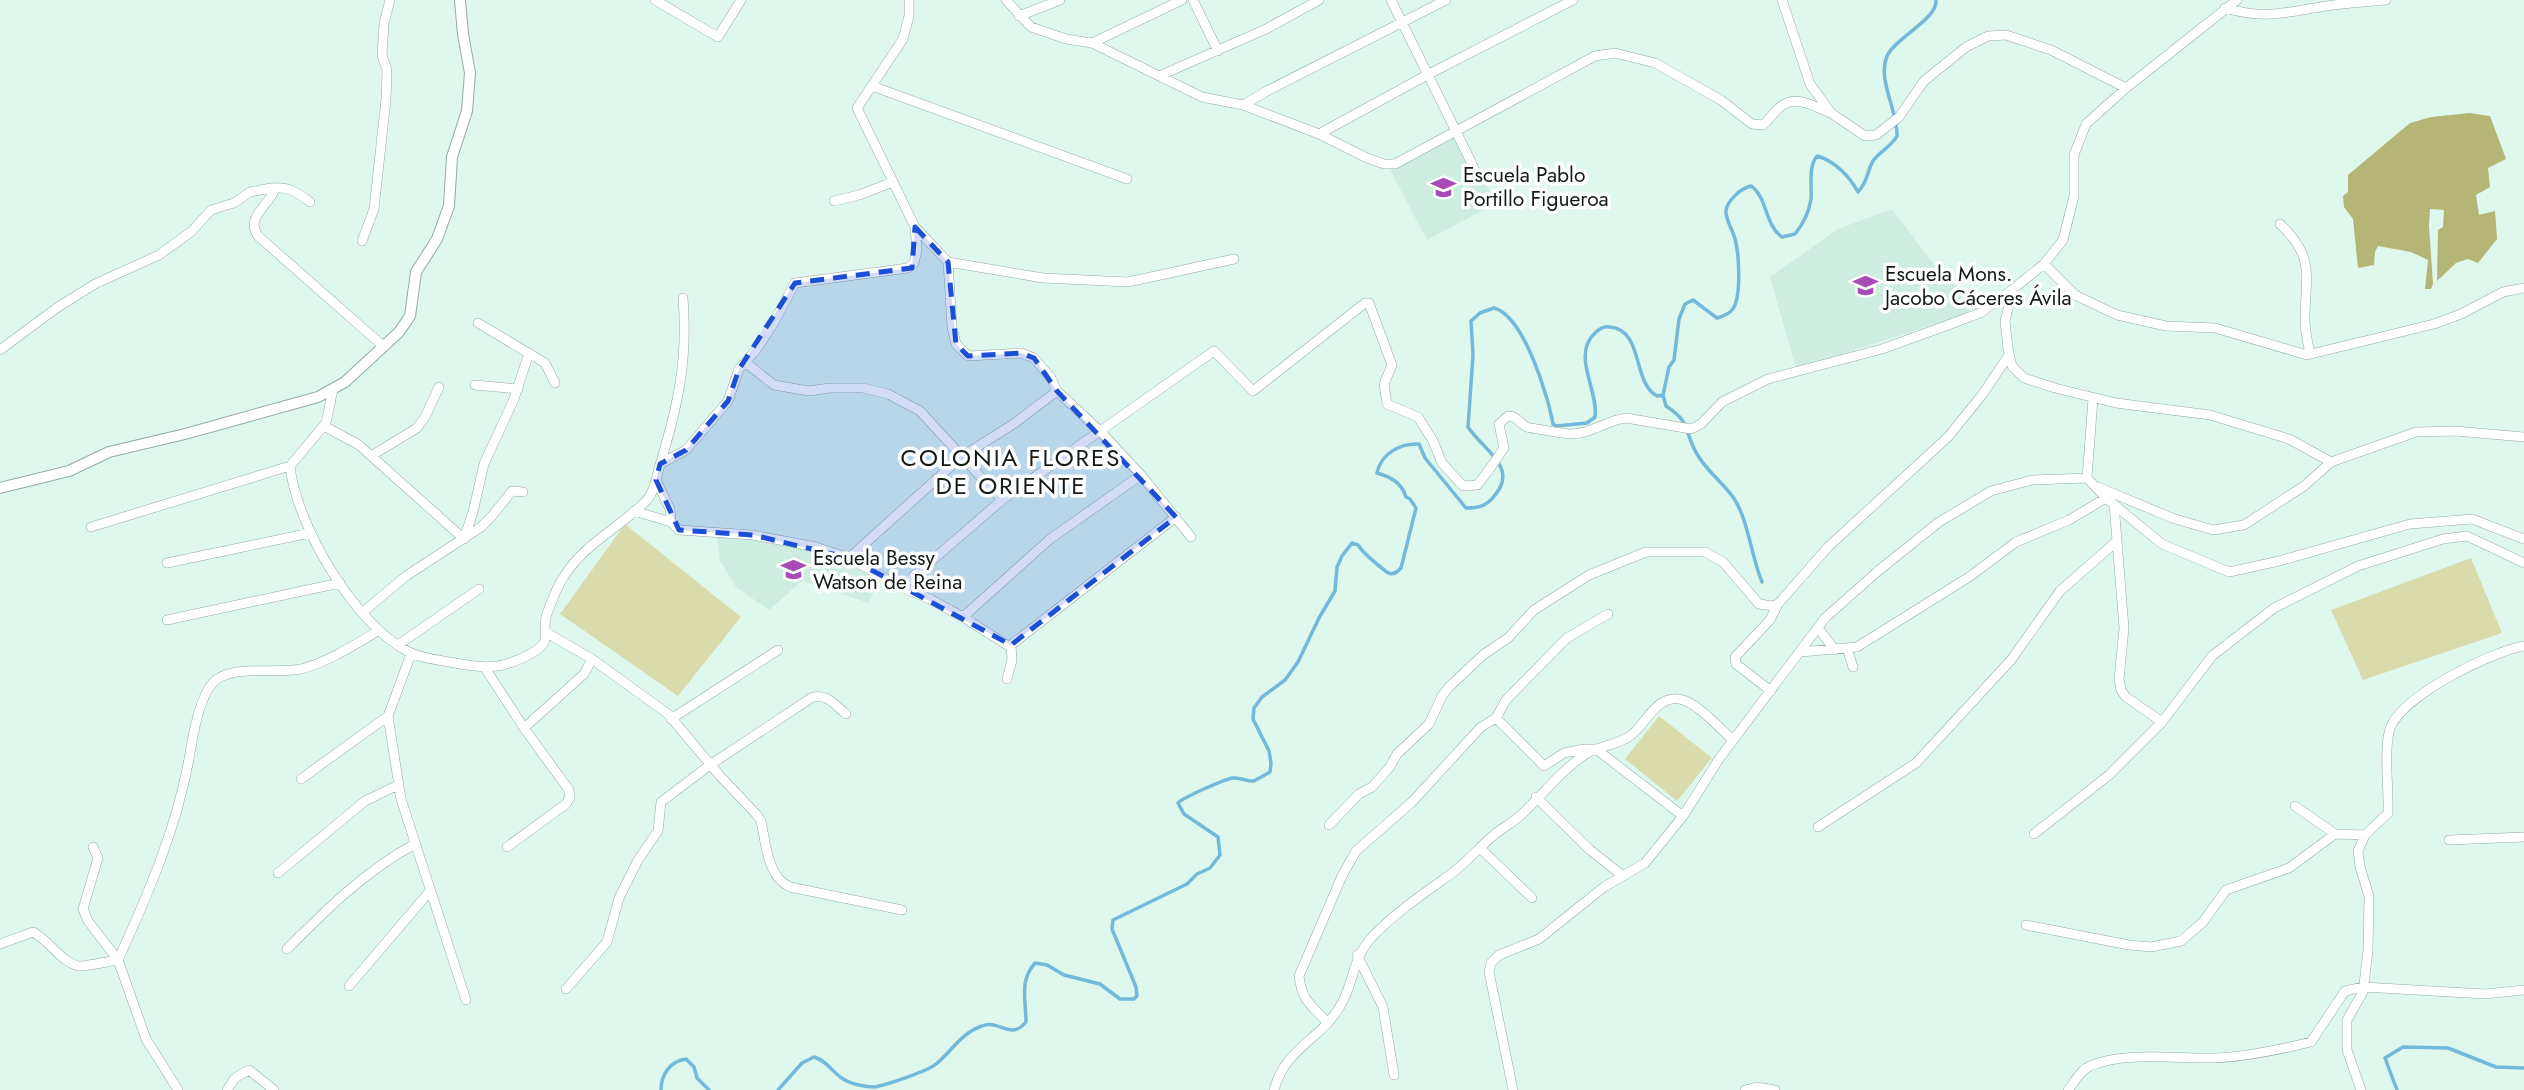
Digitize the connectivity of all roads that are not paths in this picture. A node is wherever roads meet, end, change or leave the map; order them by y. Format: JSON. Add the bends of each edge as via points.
{"nodes":[{"id":1,"x":390,"y":0,"type":"edge"},
{"id":2,"x":460,"y":0,"type":"edge"},
{"id":3,"x":655,"y":0,"type":"edge"},
{"id":4,"x":741,"y":0,"type":"edge"},
{"id":5,"x":909,"y":0,"type":"edge"},
{"id":6,"x":1006,"y":0,"type":"edge"},
{"id":7,"x":1060,"y":0,"type":"edge"},
{"id":8,"x":1182,"y":0,"type":"edge"},
{"id":9,"x":1193,"y":0,"type":"edge"},
{"id":10,"x":1320,"y":0,"type":"edge"},
{"id":11,"x":1391,"y":0,"type":"edge"},
{"id":12,"x":1446,"y":0,"type":"edge"},
{"id":13,"x":1573,"y":0,"type":"edge"},
{"id":14,"x":1782,"y":0,"type":"edge"},
{"id":15,"x":2237,"y":0,"type":"edge"},
{"id":16,"x":2386,"y":0,"type":"edge"},
{"id":17,"x":2225,"y":8,"type":"junction"},
{"id":18,"x":1019,"y":16,"type":"junction"},
{"id":19,"x":1402,"y":23,"type":"junction"},
{"id":20,"x":1092,"y":43,"type":"junction"},
{"id":21,"x":1218,"y":51,"type":"junction"},
{"id":22,"x":1429,"y":74,"type":"junction"},
{"id":23,"x":1159,"y":76,"type":"junction"},
{"id":24,"x":872,"y":86,"type":"junction"},
{"id":25,"x":2126,"y":88,"type":"junction"},
{"id":26,"x":1243,"y":105,"type":"junction"},
{"id":27,"x":1831,"y":113,"type":"junction"},
{"id":28,"x":1457,"y":129,"type":"junction"},
{"id":29,"x":1319,"y":134,"type":"junction"},
{"id":30,"x":1476,"y":172,"type":"dead end"},
{"id":31,"x":1126,"y":179,"type":"dead end"},
{"id":32,"x":893,"y":182,"type":"junction"},
{"id":33,"x":271,"y":188,"type":"junction"},
{"id":34,"x":834,"y":201,"type":"dead end"},
{"id":35,"x":310,"y":202,"type":"dead end"},
{"id":36,"x":2280,"y":224,"type":"dead end"},
{"id":37,"x":915,"y":227,"type":"junction"},
{"id":38,"x":362,"y":241,"type":"dead end"},
{"id":39,"x":1234,"y":259,"type":"dead end"},
{"id":40,"x":948,"y":262,"type":"junction"},
{"id":41,"x":2044,"y":264,"type":"junction"},
{"id":42,"x":2524,"y":288,"type":"edge"},
{"id":43,"x":2012,"y":289,"type":"junction"},
{"id":44,"x":683,"y":298,"type":"dead end"},
{"id":45,"x":478,"y":323,"type":"dead end"},
{"id":46,"x":383,"y":346,"type":"junction"},
{"id":47,"x":0,"y":350,"type":"edge"},
{"id":48,"x":530,"y":353,"type":"junction"},
{"id":49,"x":2310,"y":354,"type":"junction"},
{"id":50,"x":2009,"y":355,"type":"junction"},
{"id":51,"x":744,"y":362,"type":"junction"},
{"id":52,"x":555,"y":383,"type":"dead end"},
{"id":53,"x":475,"y":385,"type":"dead end"},
{"id":54,"x":439,"y":387,"type":"dead end"},
{"id":55,"x":518,"y":388,"type":"junction"},
{"id":56,"x":333,"y":389,"type":"junction"},
{"id":57,"x":1057,"y":391,"type":"junction"},
{"id":58,"x":2094,"y":399,"type":"junction"},
{"id":59,"x":324,"y":426,"type":"junction"},
{"id":60,"x":1100,"y":432,"type":"junction"},
{"id":61,"x":2524,"y":437,"type":"edge"},
{"id":62,"x":372,"y":456,"type":"junction"},
{"id":63,"x":961,"y":457,"type":"junction"},
{"id":64,"x":2331,"y":462,"type":"junction"},
{"id":65,"x":660,"y":464,"type":"junction"},
{"id":66,"x":290,"y":466,"type":"junction"},
{"id":67,"x":1140,"y":475,"type":"junction"},
{"id":68,"x":2087,"y":478,"type":"junction"},
{"id":69,"x":656,"y":480,"type":"junction"},
{"id":70,"x":2095,"y":486,"type":"junction"},
{"id":71,"x":0,"y":488,"type":"edge"},
{"id":72,"x":523,"y":492,"type":"dead end"},
{"id":73,"x":1002,"y":500,"type":"junction"},
{"id":74,"x":2110,"y":501,"type":"junction"},
{"id":75,"x":635,"y":511,"type":"junction"},
{"id":76,"x":1176,"y":517,"type":"junction"},
{"id":77,"x":671,"y":522,"type":"junction"},
{"id":78,"x":91,"y":527,"type":"dead end"},
{"id":79,"x":310,"y":533,"type":"junction"},
{"id":80,"x":1191,"y":537,"type":"dead end"},
{"id":81,"x":464,"y":539,"type":"junction"},
{"id":82,"x":2524,"y":539,"type":"edge"},
{"id":83,"x":2117,"y":541,"type":"junction"},
{"id":84,"x":849,"y":558,"type":"junction"},
{"id":85,"x":167,"y":563,"type":"dead end"},
{"id":86,"x":2524,"y":563,"type":"edge"},
{"id":87,"x":340,"y":583,"type":"junction"},
{"id":88,"x":901,"y":587,"type":"junction"},
{"id":89,"x":479,"y":589,"type":"dead end"},
{"id":90,"x":1778,"y":604,"type":"junction"},
{"id":91,"x":363,"y":612,"type":"junction"},
{"id":92,"x":1608,"y":614,"type":"dead end"},
{"id":93,"x":963,"y":617,"type":"junction"},
{"id":94,"x":167,"y":620,"type":"dead end"},
{"id":95,"x":1818,"y":628,"type":"junction"},
{"id":96,"x":378,"y":631,"type":"junction"},
{"id":97,"x":547,"y":633,"type":"junction"},
{"id":98,"x":398,"y":645,"type":"junction"},
{"id":99,"x":1011,"y":645,"type":"junction"},
{"id":100,"x":2524,"y":646,"type":"edge"},
{"id":101,"x":1847,"y":648,"type":"junction"},
{"id":102,"x":778,"y":650,"type":"dead end"},
{"id":103,"x":1835,"y":650,"type":"junction"},
{"id":104,"x":1800,"y":652,"type":"junction"},
{"id":105,"x":411,"y":654,"type":"junction"},
{"id":106,"x":592,"y":659,"type":"junction"},
{"id":107,"x":1853,"y":667,"type":"dead end"},
{"id":108,"x":485,"y":668,"type":"junction"},
{"id":109,"x":1007,"y":679,"type":"dead end"},
{"id":110,"x":1770,"y":691,"type":"junction"},
{"id":111,"x":846,"y":714,"type":"dead end"},
{"id":112,"x":388,"y":716,"type":"junction"},
{"id":113,"x":1496,"y":718,"type":"junction"},
{"id":114,"x":671,"y":719,"type":"junction"},
{"id":115,"x":2162,"y":722,"type":"junction"},
{"id":116,"x":524,"y":729,"type":"junction"},
{"id":117,"x":1733,"y":740,"type":"junction"},
{"id":118,"x":1595,"y":749,"type":"junction"},
{"id":119,"x":710,"y":765,"type":"junction"},
{"id":120,"x":301,"y":779,"type":"dead end"},
{"id":121,"x":398,"y":785,"type":"junction"},
{"id":122,"x":1536,"y":797,"type":"junction"},
{"id":123,"x":2295,"y":806,"type":"dead end"},
{"id":124,"x":1683,"y":816,"type":"junction"},
{"id":125,"x":1329,"y":825,"type":"dead end"},
{"id":126,"x":1818,"y":827,"type":"dead end"},
{"id":127,"x":2034,"y":834,"type":"dead end"},
{"id":128,"x":2335,"y":834,"type":"junction"},
{"id":129,"x":2365,"y":835,"type":"junction"},
{"id":130,"x":2524,"y":837,"type":"edge"},
{"id":131,"x":2449,"y":840,"type":"dead end"},
{"id":132,"x":415,"y":844,"type":"junction"},
{"id":133,"x":507,"y":847,"type":"dead end"},
{"id":134,"x":93,"y":848,"type":"dead end"},
{"id":135,"x":1480,"y":848,"type":"junction"},
{"id":136,"x":278,"y":873,"type":"dead end"},
{"id":137,"x":1623,"y":876,"type":"junction"},
{"id":138,"x":430,"y":891,"type":"junction"},
{"id":139,"x":1532,"y":898,"type":"dead end"},
{"id":140,"x":902,"y":909,"type":"dead end"},
{"id":141,"x":2026,"y":925,"type":"dead end"},
{"id":142,"x":0,"y":944,"type":"edge"},
{"id":143,"x":287,"y":949,"type":"dead end"},
{"id":144,"x":1357,"y":955,"type":"junction"},
{"id":145,"x":118,"y":960,"type":"junction"},
{"id":146,"x":349,"y":986,"type":"dead end"},
{"id":147,"x":2363,"y":987,"type":"junction"},
{"id":148,"x":566,"y":989,"type":"dead end"},
{"id":149,"x":2524,"y":990,"type":"edge"},
{"id":150,"x":466,"y":1000,"type":"dead end"},
{"id":151,"x":1328,"y":1023,"type":"junction"},
{"id":152,"x":1394,"y":1075,"type":"dead end"},
{"id":153,"x":178,"y":1090,"type":"edge"},
{"id":154,"x":227,"y":1090,"type":"edge"},
{"id":155,"x":274,"y":1090,"type":"edge"},
{"id":156,"x":1274,"y":1090,"type":"edge"},
{"id":157,"x":1513,"y":1090,"type":"edge"},
{"id":158,"x":1745,"y":1090,"type":"edge"},
{"id":159,"x":1775,"y":1090,"type":"edge"},
{"id":160,"x":2068,"y":1090,"type":"edge"},
{"id":161,"x":2361,"y":1090,"type":"edge"}],
"edges":[{"from":1,"to":38,"type":"street","via":[[384,23],[386,99],[374,209]]},
{"from":2,"to":46,"type":"street","via":[[470,72],[467,111],[452,157],[449,206],[437,239],[416,272],[410,316]]},
{"from":3,"to":4,"type":"street","via":[[718,37]]},
{"from":5,"to":24,"type":"street","via":[[903,39]]},
{"from":6,"to":18,"type":"street"},
{"from":7,"to":18,"type":"street"},
{"from":8,"to":20,"type":"street"},
{"from":9,"to":21,"type":"street"},
{"from":10,"to":21,"type":"street"},
{"from":11,"to":19,"type":"street"},
{"from":12,"to":19,"type":"street"},
{"from":13,"to":22,"type":"street"},
{"from":14,"to":27,"type":"street","via":[[1808,79]]},
{"from":15,"to":17,"type":"street"},
{"from":16,"to":17,"type":"street","via":[[2274,15]]},
{"from":17,"to":25,"type":"street"},
{"from":18,"to":20,"type":"street","via":[[1031,27]]},
{"from":19,"to":22,"type":"street"},
{"from":19,"to":26,"type":"street"},
{"from":20,"to":23,"type":"street"},
{"from":21,"to":23,"type":"street"},
{"from":22,"to":28,"type":"street"},
{"from":22,"to":29,"type":"street"},
{"from":23,"to":26,"type":"street","via":[[1202,97]]},
{"from":24,"to":31,"type":"street"},
{"from":24,"to":32,"type":"street","via":[[857,108]]},
{"from":25,"to":27,"type":"street","via":[[2050,50],[2000,35],[1977,40],[1924,81],[1899,117],[1873,136],[1865,136]]},
{"from":25,"to":41,"type":"street","via":[[2085,124],[2074,156],[2074,196],[2067,230]]},
{"from":26,"to":29,"type":"street"},
{"from":27,"to":28,"type":"street","via":[[1790,100],[1763,125],[1756,125],[1655,63],[1615,53],[1595,56]]},
{"from":28,"to":29,"type":"street","via":[[1395,164],[1367,158]]},
{"from":28,"to":30,"type":"street"},
{"from":32,"to":34,"type":"street"},
{"from":32,"to":37,"type":"street"},
{"from":33,"to":35,"type":"street","via":[[283,186]]},
{"from":33,"to":46,"type":"street","via":[[274,193],[253,222],[253,230]]},
{"from":33,"to":47,"type":"street","via":[[250,192],[212,210],[159,255],[95,284]]},
{"from":36,"to":49,"type":"street","via":[[2295,238],[2307,265],[2305,325]]},
{"from":37,"to":40,"type":"street"},
{"from":37,"to":51,"type":"street","via":[[917,251],[908,268],[795,283],[756,351]]},
{"from":39,"to":40,"type":"street","via":[[1128,282],[1043,278]]},
{"from":40,"to":57,"type":"street","via":[[956,344],[968,356],[1021,353],[1034,358]]},
{"from":41,"to":43,"type":"street"},
{"from":41,"to":49,"type":"street","via":[[2075,296],[2117,315],[2166,326],[2216,328]]},
{"from":42,"to":49,"type":"street","via":[[2503,292],[2434,324]]},
{"from":43,"to":50,"type":"street","via":[[2005,321]]},
{"from":43,"to":60,"type":"street","via":[[1980,313],[1882,349],[1768,379],[1722,402],[1701,424],[1686,429],[1626,418],[1571,434],[1529,428],[1508,416],[1499,424],[1504,448],[1477,485],[1463,486],[1442,463],[1418,417],[1387,404],[1384,384],[1392,365],[1367,303],[1253,391],[1214,351]]},
{"from":44,"to":65,"type":"street","via":[[686,338],[681,386]]},
{"from":45,"to":48,"type":"street"},
{"from":46,"to":56,"type":"street"},
{"from":48,"to":52,"type":"street","via":[[545,363]]},
{"from":48,"to":55,"type":"street"},
{"from":50,"to":58,"type":"street","via":[[2024,378]]},
{"from":50,"to":90,"type":"street","via":[[1948,436],[1828,547]]},
{"from":51,"to":63,"type":"street","via":[[774,385],[809,391],[863,388],[888,394],[920,411]]},
{"from":51,"to":65,"type":"street","via":[[728,401],[686,450]]},
{"from":53,"to":55,"type":"street"},
{"from":54,"to":62,"type":"street","via":[[417,428]]},
{"from":55,"to":81,"type":"street","via":[[484,464]]},
{"from":56,"to":59,"type":"street"},
{"from":56,"to":71,"type":"street"},
{"from":57,"to":60,"type":"street"},
{"from":57,"to":63,"type":"street"},
{"from":58,"to":64,"type":"street","via":[[2210,415],[2289,439]]},
{"from":58,"to":68,"type":"street"},
{"from":59,"to":62,"type":"street"},
{"from":59,"to":66,"type":"street"},
{"from":60,"to":67,"type":"street"},
{"from":60,"to":73,"type":"street"},
{"from":61,"to":64,"type":"street","via":[[2455,430],[2416,432]]},
{"from":62,"to":81,"type":"street"},
{"from":63,"to":73,"type":"street"},
{"from":63,"to":84,"type":"street"},
{"from":64,"to":70,"type":"street","via":[[2304,486],[2244,525],[2213,530]]},
{"from":65,"to":69,"type":"street"},
{"from":66,"to":78,"type":"street"},
{"from":66,"to":79,"type":"street"},
{"from":67,"to":76,"type":"street"},
{"from":67,"to":93,"type":"street","via":[[1050,539]]},
{"from":68,"to":70,"type":"street"},
{"from":68,"to":95,"type":"street","via":[[2032,480],[1991,491],[1939,522]]},
{"from":69,"to":75,"type":"street"},
{"from":69,"to":77,"type":"street"},
{"from":70,"to":74,"type":"street"},
{"from":72,"to":81,"type":"street","via":[[512,491],[492,516]]},
{"from":73,"to":88,"type":"street"},
{"from":74,"to":82,"type":"street","via":[[2162,544],[2228,572],[2410,524],[2472,519]]},
{"from":74,"to":83,"type":"street"},
{"from":74,"to":101,"type":"street","via":[[2017,542],[1857,647]]},
{"from":75,"to":77,"type":"street"},
{"from":75,"to":97,"type":"street","via":[[582,553],[566,573],[546,618]]},
{"from":76,"to":80,"type":"street"},
{"from":76,"to":99,"type":"street"},
{"from":77,"to":84,"type":"street","via":[[680,530],[753,535]]},
{"from":79,"to":85,"type":"street"},
{"from":79,"to":87,"type":"street"},
{"from":81,"to":91,"type":"street","via":[[406,576]]},
{"from":83,"to":115,"type":"street","via":[[2124,628],[2121,690]]},
{"from":83,"to":126,"type":"street","via":[[2060,591],[2011,660],[1916,763]]},
{"from":84,"to":88,"type":"street"},
{"from":86,"to":115,"type":"street","via":[[2467,536],[2444,538],[2358,566],[2274,608],[2212,656]]},
{"from":87,"to":91,"type":"street"},
{"from":87,"to":94,"type":"street"},
{"from":88,"to":93,"type":"street"},
{"from":89,"to":98,"type":"street"},
{"from":90,"to":110,"type":"street","via":[[1770,620],[1735,657]]},
{"from":90,"to":125,"type":"street","via":[[1759,604],[1723,562],[1705,552],[1646,552],[1590,575],[1534,610],[1449,687],[1429,724],[1397,754],[1372,787]]},
{"from":91,"to":96,"type":"street"},
{"from":92,"to":113,"type":"street","via":[[1567,638],[1506,700]]},
{"from":93,"to":99,"type":"street"},
{"from":95,"to":103,"type":"street"},
{"from":95,"to":104,"type":"street"},
{"from":96,"to":98,"type":"street"},
{"from":96,"to":145,"type":"street","via":[[302,668],[231,674],[208,687],[184,788]]},
{"from":97,"to":106,"type":"street"},
{"from":97,"to":108,"type":"street","via":[[534,652]]},
{"from":98,"to":105,"type":"street"},
{"from":99,"to":109,"type":"street"},
{"from":100,"to":129,"type":"street","via":[[2471,665],[2404,708],[2391,726],[2387,744],[2388,813]]},
{"from":101,"to":103,"type":"street"},
{"from":101,"to":107,"type":"street"},
{"from":102,"to":114,"type":"street"},
{"from":103,"to":104,"type":"street"},
{"from":104,"to":110,"type":"street"},
{"from":105,"to":108,"type":"street"},
{"from":105,"to":112,"type":"street"},
{"from":106,"to":114,"type":"street"},
{"from":106,"to":116,"type":"street","via":[[584,674]]},
{"from":108,"to":116,"type":"street"},
{"from":110,"to":117,"type":"street"},
{"from":111,"to":119,"type":"street","via":[[818,695]]},
{"from":112,"to":120,"type":"street"},
{"from":112,"to":121,"type":"street"},
{"from":113,"to":118,"type":"street","via":[[1545,766],[1564,753]]},
{"from":113,"to":151,"type":"street","via":[[1481,727],[1412,802],[1356,851],[1342,876],[1299,976],[1307,1002]]},
{"from":114,"to":119,"type":"street"},
{"from":115,"to":127,"type":"street","via":[[2109,775]]},
{"from":116,"to":133,"type":"street","via":[[570,797]]},
{"from":117,"to":118,"type":"street","via":[[1694,705],[1678,698],[1651,711],[1630,736]]},
{"from":117,"to":124,"type":"street"},
{"from":118,"to":122,"type":"street"},
{"from":118,"to":124,"type":"street"},
{"from":119,"to":140,"type":"street","via":[[761,821],[773,871],[782,884]]},
{"from":119,"to":148,"type":"street","via":[[661,802],[657,831],[619,898],[607,942]]},
{"from":121,"to":132,"type":"street"},
{"from":121,"to":136,"type":"street","via":[[365,801]]},
{"from":122,"to":135,"type":"street"},
{"from":122,"to":137,"type":"street"},
{"from":123,"to":128,"type":"street"},
{"from":124,"to":137,"type":"street","via":[[1645,863]]},
{"from":128,"to":129,"type":"street"},
{"from":128,"to":141,"type":"street","via":[[2289,868],[2226,890],[2203,922],[2181,941],[2151,947],[2129,945]]},
{"from":129,"to":147,"type":"street","via":[[2358,851],[2369,896]]},
{"from":130,"to":131,"type":"street"},
{"from":132,"to":138,"type":"street"},
{"from":132,"to":143,"type":"street","via":[[388,858]]},
{"from":134,"to":145,"type":"street","via":[[98,858],[83,909]]},
{"from":135,"to":139,"type":"street"},
{"from":135,"to":144,"type":"street","via":[[1413,899]]},
{"from":137,"to":157,"type":"street","via":[[1539,939],[1499,955],[1492,963],[1489,972]]},
{"from":138,"to":146,"type":"street"},
{"from":138,"to":150,"type":"street"},
{"from":142,"to":145,"type":"street","via":[[33,932],[80,966]]},
{"from":144,"to":151,"type":"street","via":[[1352,979]]},
{"from":144,"to":152,"type":"street","via":[[1383,1007]]},
{"from":145,"to":153,"type":"street","via":[[146,1039]]},
{"from":147,"to":149,"type":"street","via":[[2486,994]]},
{"from":147,"to":160,"type":"street","via":[[2345,991],[2311,1042],[2215,1058],[2177,1056],[2101,1063],[2087,1067]]},
{"from":147,"to":161,"type":"street","via":[[2347,1020],[2347,1050]]},
{"from":151,"to":156,"type":"street","via":[[1298,1048]]},
{"from":154,"to":155,"type":"street","via":[[249,1070]]},
{"from":158,"to":159,"type":"street"}]}
